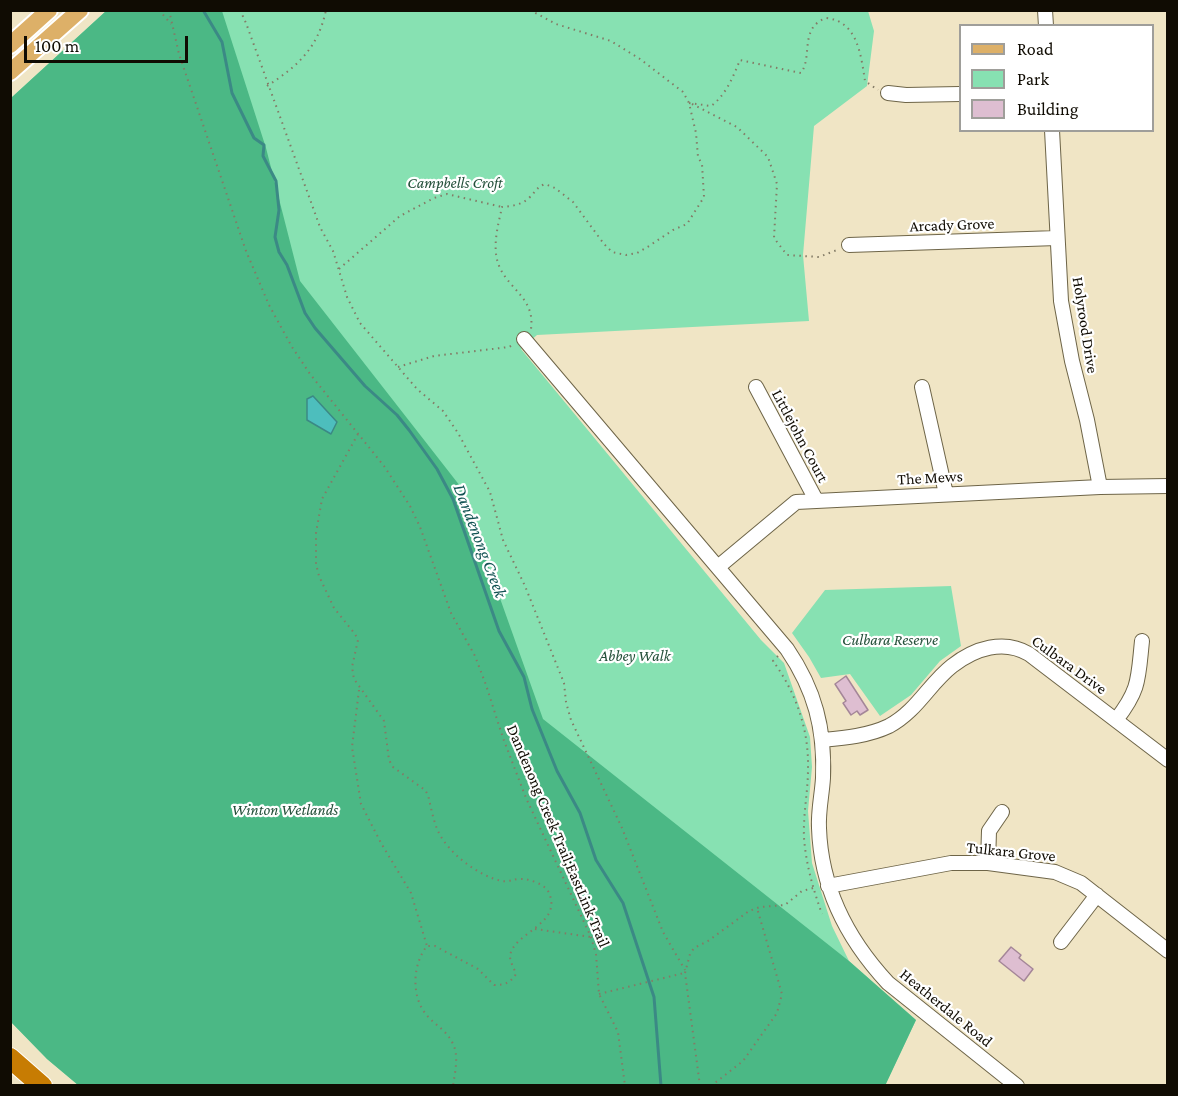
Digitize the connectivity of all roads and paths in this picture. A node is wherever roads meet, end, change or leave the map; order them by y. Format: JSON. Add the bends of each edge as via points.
{"nodes":[{"id":1,"x":49,"y":10,"type":"edge"},
{"id":2,"x":80,"y":10,"type":"edge"},
{"id":3,"x":159,"y":10,"type":"edge"},
{"id":4,"x":169,"y":10,"type":"edge"},
{"id":5,"x":240,"y":10,"type":"edge"},
{"id":6,"x":326,"y":10,"type":"edge"},
{"id":7,"x":530,"y":10,"type":"edge"},
{"id":8,"x":173,"y":26,"type":"junction"},
{"id":9,"x":10,"y":45,"type":"edge"},
{"id":10,"x":10,"y":72,"type":"edge"},
{"id":11,"x":267,"y":86,"type":"junction"},
{"id":12,"x":888,"y":93,"type":"joint"},
{"id":13,"x":959,"y":94,"type":"edge"},
{"id":14,"x":689,"y":103,"type":"junction"},
{"id":15,"x":1052,"y":132,"type":"edge"},
{"id":16,"x":502,"y":207,"type":"junction"},
{"id":17,"x":1057,"y":238,"type":"junction"},
{"id":18,"x":849,"y":245,"type":"joint"},
{"id":19,"x":339,"y":269,"type":"junction"},
{"id":20,"x":524,"y":339,"type":"junction"},
{"id":21,"x":398,"y":367,"type":"junction"},
{"id":22,"x":756,"y":387,"type":"dead end"},
{"id":23,"x":922,"y":387,"type":"dead end"},
{"id":24,"x":358,"y":434,"type":"junction"},
{"id":25,"x":1167,"y":486,"type":"edge"},
{"id":26,"x":1100,"y":487,"type":"junction"},
{"id":27,"x":946,"y":494,"type":"junction"},
{"id":28,"x":816,"y":500,"type":"junction"},
{"id":29,"x":718,"y":567,"type":"junction"},
{"id":30,"x":1142,"y":641,"type":"dead end"},
{"id":31,"x":787,"y":649,"type":"junction"},
{"id":32,"x":359,"y":688,"type":"junction"},
{"id":33,"x":1116,"y":720,"type":"junction"},
{"id":34,"x":822,"y":740,"type":"junction"},
{"id":35,"x":1167,"y":760,"type":"edge"},
{"id":36,"x":1002,"y":812,"type":"dead end"},
{"id":37,"x":988,"y":863,"type":"junction"},
{"id":38,"x":828,"y":886,"type":"junction"},
{"id":39,"x":813,"y":888,"type":"junction"},
{"id":40,"x":1096,"y":895,"type":"junction"},
{"id":41,"x":757,"y":908,"type":"junction"},
{"id":42,"x":822,"y":914,"type":"dead end"},
{"id":43,"x":535,"y":929,"type":"junction"},
{"id":44,"x":591,"y":937,"type":"junction"},
{"id":45,"x":1061,"y":942,"type":"dead end"},
{"id":46,"x":427,"y":946,"type":"junction"},
{"id":47,"x":1167,"y":951,"type":"edge"},
{"id":48,"x":685,"y":972,"type":"junction"},
{"id":49,"x":599,"y":994,"type":"junction"},
{"id":50,"x":10,"y":1058,"type":"edge"},
{"id":51,"x":42,"y":1086,"type":"edge"},
{"id":52,"x":453,"y":1086,"type":"edge"},
{"id":53,"x":625,"y":1086,"type":"edge"},
{"id":54,"x":700,"y":1086,"type":"edge"},
{"id":55,"x":711,"y":1086,"type":"edge"},
{"id":56,"x":1017,"y":1086,"type":"edge"}],
"edges":[{"from":1,"to":9,"type":"main road"},
{"from":2,"to":10,"type":"main road"},
{"from":3,"to":8,"type":"path"},
{"from":4,"to":8,"type":"path","name":"Dandenong Creek Trail;EastLink Trail"},
{"from":5,"to":11,"type":"path"},
{"from":6,"to":11,"type":"path","via":[[317,38],[304,58]]},
{"from":7,"to":14,"type":"path","via":[[556,24],[610,41],[671,82]]},
{"from":8,"to":24,"type":"path","name":"Dandenong Creek Trail;EastLink Trail","via":[[235,218],[269,305],[310,374]]},
{"from":11,"to":19,"type":"path"},
{"from":12,"to":13,"type":"street"},
{"from":12,"to":14,"type":"path","via":[[865,81],[861,51],[851,32],[840,22],[826,18],[815,25],[801,74],[740,60],[729,86],[717,101],[711,106]]},
{"from":14,"to":16,"type":"path","via":[[702,164],[704,197],[687,224],[637,253],[612,252],[573,202],[544,184],[520,204]]},
{"from":14,"to":18,"type":"path","via":[[736,127],[768,157],[777,184],[774,238],[787,255],[819,257]]},
{"from":15,"to":17,"type":"street","name":"Holyrood Drive"},
{"from":16,"to":19,"type":"path","via":[[447,194],[434,198],[400,216]]},
{"from":16,"to":20,"type":"path","via":[[495,245],[499,267],[517,288],[532,319],[531,332]]},
{"from":17,"to":18,"type":"street","name":"Arcady Grove"},
{"from":17,"to":26,"type":"street","name":"Holyrood Drive","via":[[1061,301]]},
{"from":19,"to":21,"type":"path","via":[[360,323]]},
{"from":20,"to":21,"type":"path","via":[[509,347],[434,356]]},
{"from":20,"to":29,"type":"street"},
{"from":21,"to":48,"type":"path","via":[[443,411],[490,492],[502,540],[564,683],[571,720],[622,828],[663,932]]},
{"from":22,"to":28,"type":"street","name":"Littlejohn Court"},
{"from":23,"to":27,"type":"street"},
{"from":24,"to":32,"type":"path","via":[[322,499],[316,551],[319,576],[334,608],[358,640],[352,667]]},
{"from":24,"to":44,"type":"path","name":"Dandenong Creek Trail;EastLink Trail","via":[[384,466],[420,527],[451,613],[475,656],[526,798]]},
{"from":25,"to":26,"type":"street","name":"The Mews"},
{"from":26,"to":27,"type":"street","name":"The Mews"},
{"from":27,"to":28,"type":"street","name":"The Mews"},
{"from":28,"to":29,"type":"street","name":"The Mews","via":[[796,502]]},
{"from":29,"to":31,"type":"street"},
{"from":30,"to":33,"type":"street","via":[[1138,684]]},
{"from":31,"to":34,"type":"street","via":[[812,694]]},
{"from":31,"to":39,"type":"path","via":[[773,661],[788,682],[803,721],[808,768],[804,839]]},
{"from":32,"to":43,"type":"path","via":[[384,721],[389,760],[425,790],[438,831],[451,849],[493,878],[509,882],[526,879],[547,888],[551,908]]},
{"from":32,"to":46,"type":"path","via":[[352,747],[361,804],[411,893]]},
{"from":33,"to":34,"type":"street","name":"Culbara Drive","via":[[1029,654],[1018,647],[1000,645],[980,650],[952,666],[914,708],[889,726],[859,736]]},
{"from":33,"to":35,"type":"street","name":"Culbara Drive"},
{"from":34,"to":38,"type":"street","via":[[818,827]]},
{"from":36,"to":37,"type":"street","via":[[989,831]]},
{"from":37,"to":38,"type":"street","name":"Tulkara Grove","via":[[951,863]]},
{"from":37,"to":40,"type":"street","name":"Tulkara Grove","via":[[1055,872],[1081,883]]},
{"from":38,"to":39,"type":"path"},
{"from":38,"to":56,"type":"street","name":"Heatherdale Road","via":[[839,914],[876,970]]},
{"from":39,"to":41,"type":"path","via":[[797,894],[785,905]]},
{"from":39,"to":42,"type":"path"},
{"from":40,"to":45,"type":"street"},
{"from":40,"to":47,"type":"street","name":"Tulkara Grove"},
{"from":41,"to":48,"type":"path","via":[[694,948]]},
{"from":41,"to":55,"type":"path","via":[[782,994],[777,1013],[744,1061]]},
{"from":43,"to":44,"type":"path"},
{"from":43,"to":46,"type":"path","via":[[513,947],[510,958],[516,974],[505,985],[494,985],[470,964],[435,946]]},
{"from":44,"to":49,"type":"path","name":"Dandenong Creek Trail;EastLink Trail"},
{"from":46,"to":52,"type":"path","via":[[416,974],[418,1001],[455,1046]]},
{"from":48,"to":49,"type":"path"},
{"from":48,"to":54,"type":"path"},
{"from":49,"to":53,"type":"path","via":[[618,1032]]},
{"from":50,"to":51,"type":"highway"}]}
